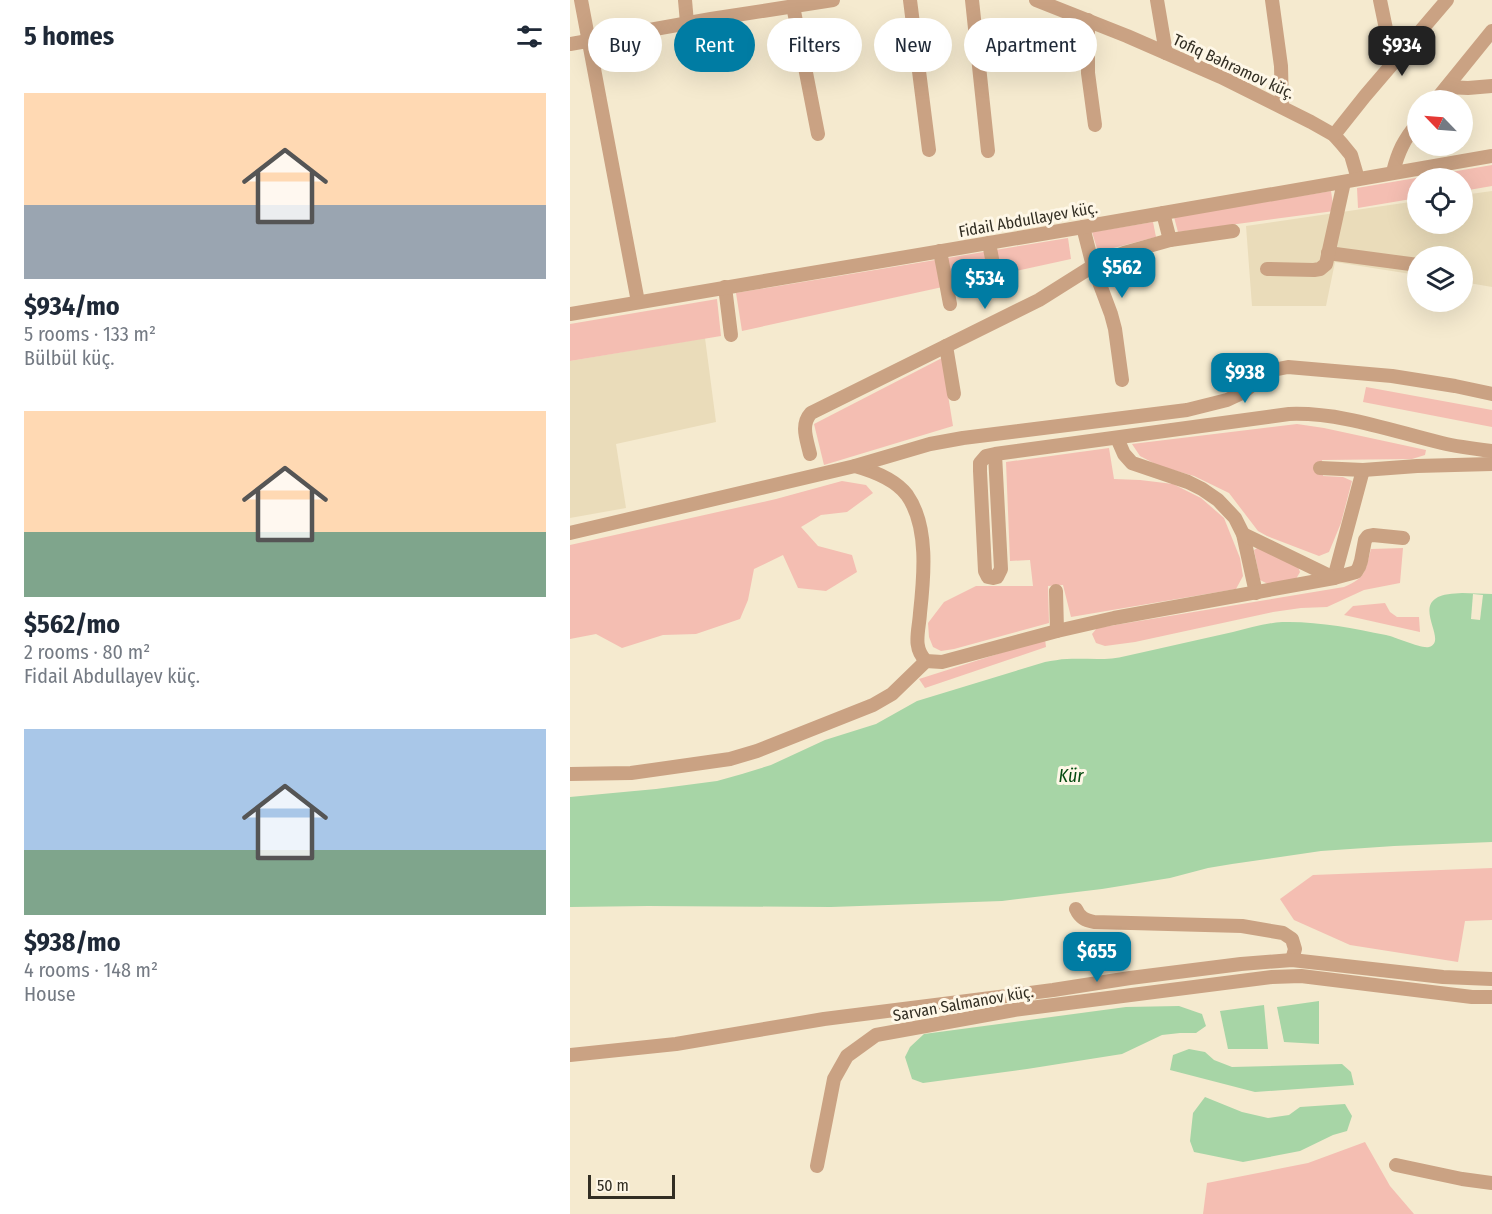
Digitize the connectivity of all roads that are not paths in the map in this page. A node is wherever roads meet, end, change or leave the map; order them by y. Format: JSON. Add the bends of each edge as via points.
{"nodes":[{"id":1,"x":581,"y":0,"type":"edge"},
{"id":2,"x":686,"y":0,"type":"edge"},
{"id":3,"x":833,"y":0,"type":"edge"},
{"id":4,"x":909,"y":0,"type":"edge"},
{"id":5,"x":972,"y":0,"type":"edge"},
{"id":6,"x":1158,"y":0,"type":"edge"},
{"id":7,"x":1272,"y":0,"type":"edge"},
{"id":8,"x":1380,"y":0,"type":"edge"},
{"id":9,"x":1447,"y":0,"type":"edge"},
{"id":10,"x":1040,"y":1,"type":"edge"},
{"id":11,"x":793,"y":6,"type":"junction"},
{"id":12,"x":687,"y":18,"type":"edge"},
{"id":13,"x":718,"y":18,"type":"edge"},
{"id":14,"x":1083,"y":18,"type":"edge"},
{"id":15,"x":1097,"y":24,"type":"edge"},
{"id":16,"x":1492,"y":31,"type":"edge"},
{"id":17,"x":588,"y":36,"type":"edge"},
{"id":18,"x":588,"y":41,"type":"edge"},
{"id":19,"x":570,"y":44,"type":"edge"},
{"id":20,"x":1166,"y":52,"type":"junction"},
{"id":21,"x":1396,"y":60,"type":"junction"},
{"id":22,"x":595,"y":72,"type":"edge"},
{"id":23,"x":1088,"y":72,"type":"edge"},
{"id":24,"x":1492,"y":86,"type":"edge"},
{"id":25,"x":1447,"y":87,"type":"junction"},
{"id":26,"x":1444,"y":90,"type":"edge"},
{"id":27,"x":1282,"y":107,"type":"junction"},
{"id":28,"x":1095,"y":125,"type":"dead end"},
{"id":29,"x":818,"y":134,"type":"dead end"},
{"id":30,"x":1334,"y":135,"type":"junction"},
{"id":31,"x":1407,"y":139,"type":"edge"},
{"id":32,"x":929,"y":150,"type":"dead end"},
{"id":33,"x":988,"y":151,"type":"dead end"},
{"id":34,"x":1492,"y":156,"type":"edge"},
{"id":35,"x":1393,"y":172,"type":"junction"},
{"id":36,"x":1351,"y":181,"type":"junction"},
{"id":37,"x":1163,"y":213,"type":"junction"},
{"id":38,"x":1083,"y":227,"type":"junction"},
{"id":39,"x":1233,"y":231,"type":"dead end"},
{"id":40,"x":1170,"y":240,"type":"junction"},
{"id":41,"x":989,"y":243,"type":"junction"},
{"id":42,"x":939,"y":251,"type":"junction"},
{"id":43,"x":1329,"y":253,"type":"junction"},
{"id":44,"x":1407,"y":264,"type":"edge"},
{"id":45,"x":1093,"y":266,"type":"junction"},
{"id":46,"x":1268,"y":270,"type":"dead end"},
{"id":47,"x":996,"y":280,"type":"dead end"},
{"id":48,"x":725,"y":287,"type":"junction"},
{"id":49,"x":638,"y":302,"type":"junction"},
{"id":50,"x":950,"y":303,"type":"dead end"},
{"id":51,"x":570,"y":314,"type":"edge"},
{"id":52,"x":731,"y":335,"type":"dead end"},
{"id":53,"x":946,"y":346,"type":"junction"},
{"id":54,"x":1122,"y":380,"type":"dead end"},
{"id":55,"x":1492,"y":393,"type":"edge"},
{"id":56,"x":954,"y":394,"type":"dead end"},
{"id":57,"x":1117,"y":438,"type":"junction"},
{"id":58,"x":1492,"y":451,"type":"edge"},
{"id":59,"x":810,"y":454,"type":"dead end"},
{"id":60,"x":995,"y":454,"type":"junction"},
{"id":61,"x":1492,"y":464,"type":"edge"},
{"id":62,"x":855,"y":466,"type":"junction"},
{"id":63,"x":1320,"y":468,"type":"dead end"},
{"id":64,"x":1363,"y":470,"type":"junction"},
{"id":65,"x":570,"y":533,"type":"edge"},
{"id":66,"x":1243,"y":534,"type":"junction"},
{"id":67,"x":1403,"y":538,"type":"dead end"},
{"id":68,"x":1334,"y":578,"type":"junction"},
{"id":69,"x":1056,"y":591,"type":"dead end"},
{"id":70,"x":1256,"y":593,"type":"junction"},
{"id":71,"x":1057,"y":631,"type":"junction"},
{"id":72,"x":926,"y":662,"type":"junction"},
{"id":73,"x":570,"y":774,"type":"edge"},
{"id":74,"x":1076,"y":909,"type":"dead end"},
{"id":75,"x":1292,"y":960,"type":"junction"},
{"id":76,"x":1492,"y":979,"type":"edge"},
{"id":77,"x":1492,"y":997,"type":"edge"},
{"id":78,"x":570,"y":1054,"type":"edge"},
{"id":79,"x":1396,"y":1165,"type":"dead end"},
{"id":80,"x":817,"y":1166,"type":"dead end"},
{"id":81,"x":1492,"y":1183,"type":"edge"}],
"edges":[{"from":1,"to":17,"type":"street"},
{"from":2,"to":12,"type":"street"},
{"from":3,"to":11,"type":"street"},
{"from":4,"to":32,"type":"street"},
{"from":5,"to":33,"type":"street"},
{"from":6,"to":20,"type":"street"},
{"from":7,"to":27,"type":"street"},
{"from":8,"to":21,"type":"street"},
{"from":9,"to":21,"type":"street"},
{"from":10,"to":14,"type":"street","name":"Tofiq Bəhrəmov küç."},
{"from":11,"to":13,"type":"street"},
{"from":11,"to":29,"type":"street"},
{"from":15,"to":20,"type":"street","name":"Tofiq Bəhrəmov küç."},
{"from":16,"to":25,"type":"street"},
{"from":18,"to":19,"type":"street"},
{"from":20,"to":27,"type":"street","name":"Tofiq Bəhrəmov küç."},
{"from":21,"to":30,"type":"street"},
{"from":22,"to":49,"type":"street"},
{"from":23,"to":28,"type":"street"},
{"from":24,"to":25,"type":"street"},
{"from":25,"to":26,"type":"street"},
{"from":27,"to":30,"type":"street","name":"Tofiq Bəhrəmov küç."},
{"from":30,"to":36,"type":"street","name":"Tofiq Bəhrəmov küç.","via":[[1351,155]]},
{"from":31,"to":35,"type":"street"},
{"from":34,"to":35,"type":"street","name":"Fidail Abdullayev küç."},
{"from":35,"to":36,"type":"street","name":"Fidail Abdullayev küç."},
{"from":36,"to":37,"type":"street","name":"Fidail Abdullayev küç."},
{"from":36,"to":43,"type":"street"},
{"from":37,"to":38,"type":"street","name":"Fidail Abdullayev küç."},
{"from":37,"to":40,"type":"street"},
{"from":38,"to":41,"type":"street","name":"Fidail Abdullayev küç."},
{"from":38,"to":45,"type":"street"},
{"from":39,"to":40,"type":"street"},
{"from":40,"to":45,"type":"street"},
{"from":41,"to":42,"type":"street","name":"Fidail Abdullayev küç."},
{"from":41,"to":47,"type":"street"},
{"from":42,"to":48,"type":"street","name":"Fidail Abdullayev küç."},
{"from":42,"to":50,"type":"street"},
{"from":43,"to":44,"type":"street"},
{"from":43,"to":46,"type":"street","via":[[1320,269]]},
{"from":45,"to":53,"type":"street","via":[[1039,300]]},
{"from":45,"to":54,"type":"street","via":[[1115,329]]},
{"from":48,"to":49,"type":"street","name":"Fidail Abdullayev küç."},
{"from":48,"to":52,"type":"street"},
{"from":49,"to":51,"type":"street","name":"Fidail Abdullayev küç."},
{"from":53,"to":56,"type":"street"},
{"from":53,"to":59,"type":"street","via":[[811,413],[804,428]]},
{"from":55,"to":62,"type":"street","via":[[1392,376],[1288,367],[1273,370],[1227,400],[1186,410],[963,438]]},
{"from":57,"to":58,"type":"street","via":[[1302,413]]},
{"from":57,"to":60,"type":"street"},
{"from":57,"to":66,"type":"street","via":[[1132,463],[1188,482],[1218,501],[1235,518]]},
{"from":60,"to":60,"type":"street","via":[[980,463],[985,571],[993,578],[1001,569]]},
{"from":61,"to":64,"type":"street"},
{"from":62,"to":65,"type":"street"},
{"from":62,"to":72,"type":"street","via":[[893,483],[906,494],[916,513],[923,557],[917,644]]},
{"from":63,"to":64,"type":"street"},
{"from":64,"to":68,"type":"street"},
{"from":66,"to":68,"type":"street"},
{"from":66,"to":70,"type":"street"},
{"from":67,"to":68,"type":"street","via":[[1368,536],[1359,567],[1352,574]]},
{"from":68,"to":70,"type":"street"},
{"from":69,"to":71,"type":"street"},
{"from":70,"to":71,"type":"street"},
{"from":71,"to":72,"type":"street","via":[[942,662]]},
{"from":72,"to":73,"type":"street","via":[[892,694],[873,705],[757,751],[730,759],[631,773]]},
{"from":74,"to":75,"type":"street","via":[[1086,921],[1094,922],[1268,929],[1292,939]]},
{"from":75,"to":76,"type":"street"},
{"from":75,"to":78,"type":"street","via":[[824,1019],[676,1044]]},
{"from":77,"to":80,"type":"street","name":"Sarvan Salmanov küç.","via":[[1301,976],[1272,977],[1014,1010],[876,1035],[847,1056],[834,1079]]},
{"from":79,"to":81,"type":"street"}]}
